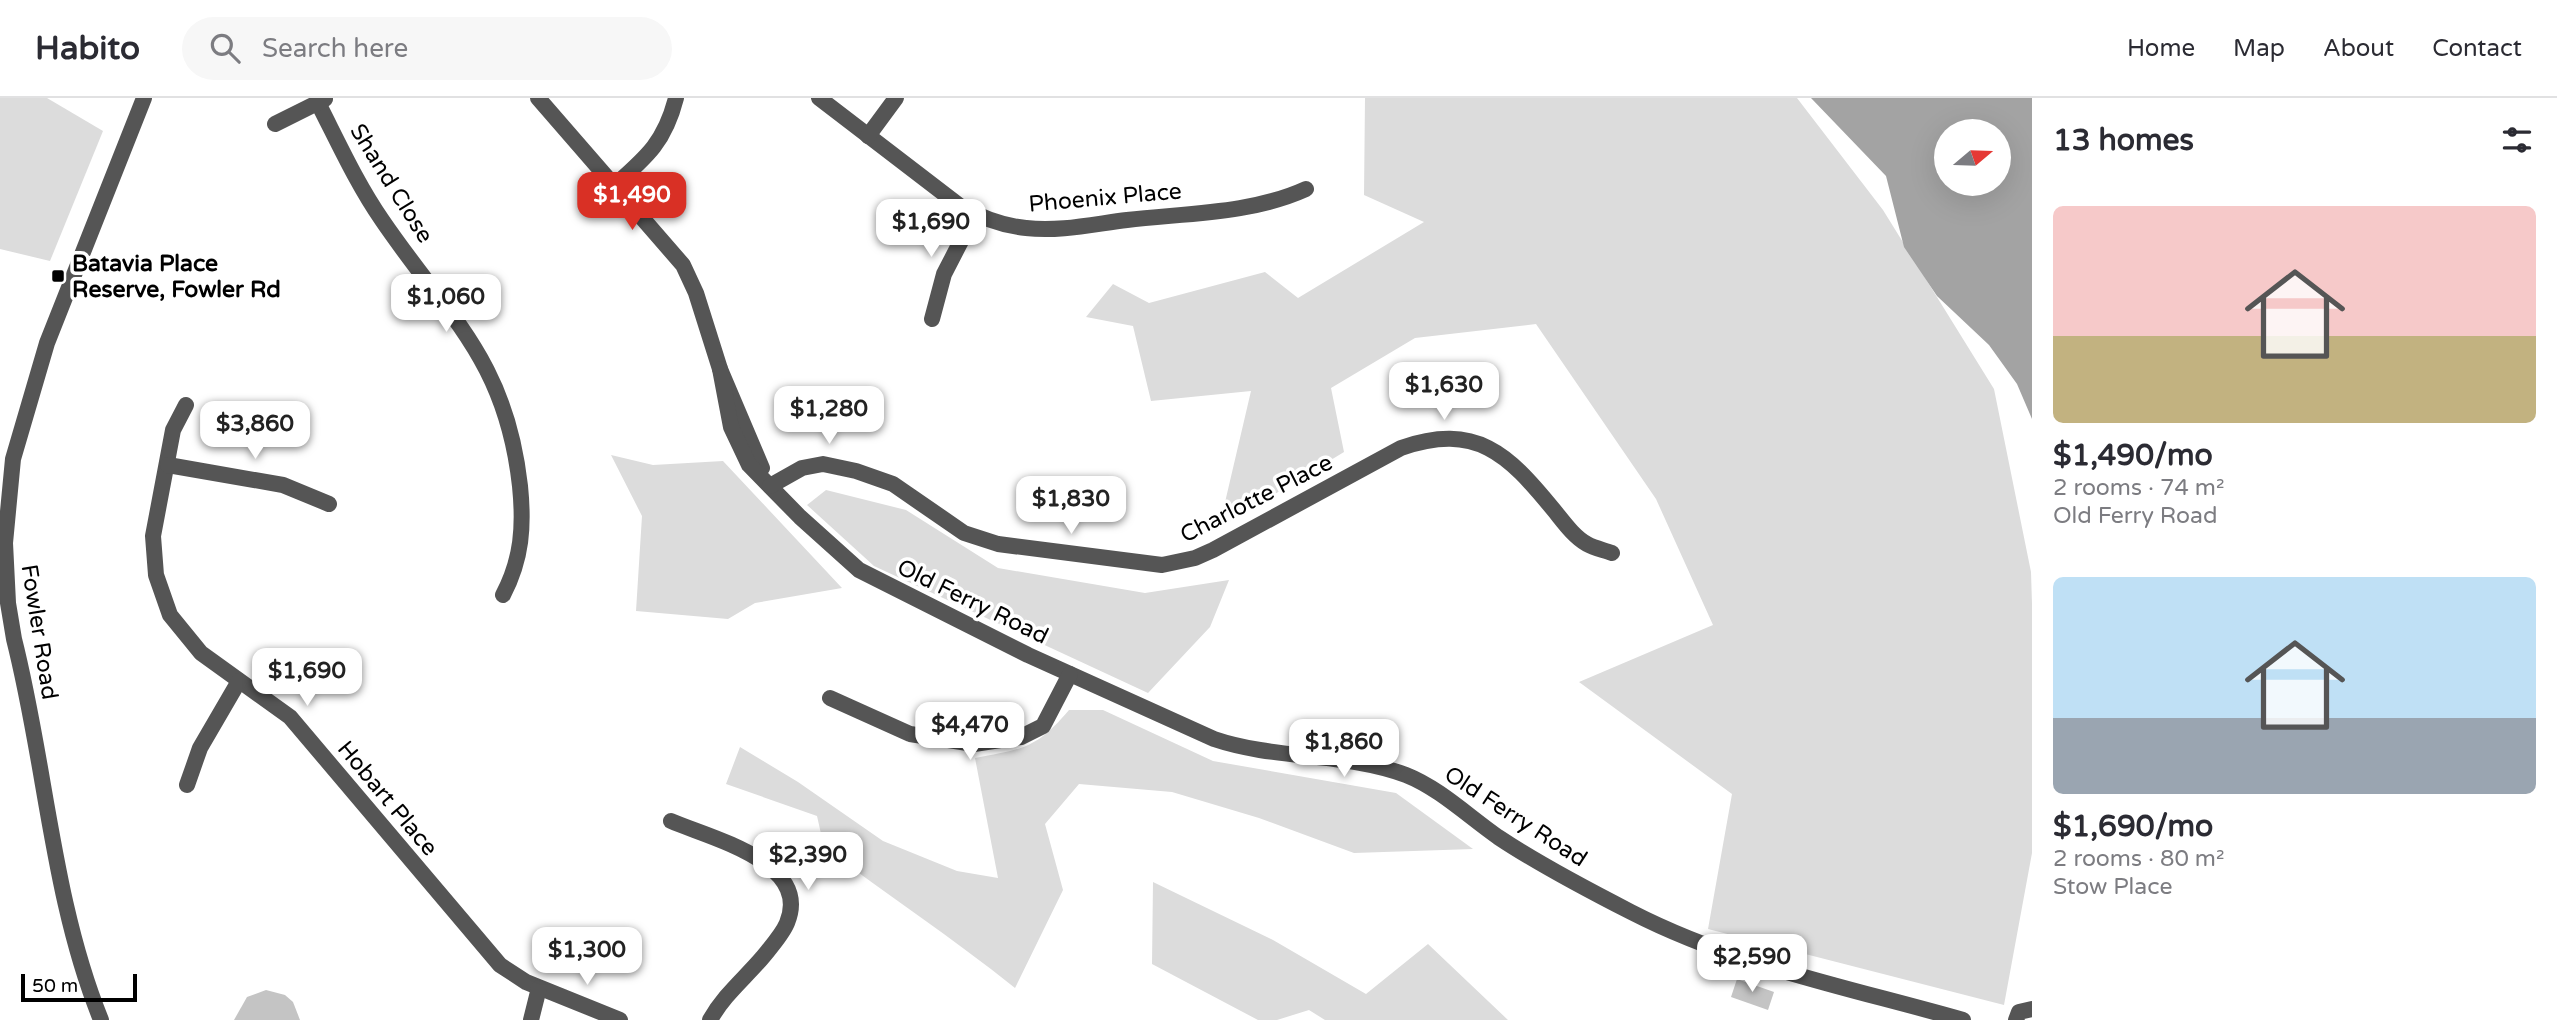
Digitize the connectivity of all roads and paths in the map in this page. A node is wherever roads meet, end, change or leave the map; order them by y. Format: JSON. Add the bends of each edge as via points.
{"nodes":[{"id":1,"x":144,"y":98,"type":"edge"},
{"id":2,"x":538,"y":98,"type":"edge"},
{"id":3,"x":676,"y":98,"type":"edge"},
{"id":4,"x":819,"y":98,"type":"edge"},
{"id":5,"x":896,"y":98,"type":"edge"},
{"id":6,"x":322,"y":100,"type":"edge"},
{"id":7,"x":275,"y":124,"type":"dead end"},
{"id":8,"x":868,"y":136,"type":"junction"},
{"id":9,"x":615,"y":184,"type":"junction"},
{"id":10,"x":1306,"y":189,"type":"dead end"},
{"id":11,"x":975,"y":214,"type":"junction"},
{"id":12,"x":932,"y":320,"type":"dead end"},
{"id":13,"x":186,"y":405,"type":"dead end"},
{"id":14,"x":13,"y":458,"type":"junction"},
{"id":15,"x":168,"y":465,"type":"junction"},
{"id":16,"x":0,"y":482,"type":"edge"},
{"id":17,"x":770,"y":486,"type":"junction"},
{"id":18,"x":329,"y":504,"type":"dead end"},
{"id":19,"x":3,"y":534,"type":"edge"},
{"id":20,"x":1612,"y":553,"type":"dead end"},
{"id":21,"x":503,"y":595,"type":"dead end"},
{"id":22,"x":1070,"y":674,"type":"junction"},
{"id":23,"x":239,"y":681,"type":"junction"},
{"id":24,"x":830,"y":698,"type":"dead end"},
{"id":25,"x":187,"y":785,"type":"dead end"},
{"id":26,"x":671,"y":821,"type":"dead end"},
{"id":27,"x":539,"y":988,"type":"junction"},
{"id":28,"x":2032,"y":1009,"type":"edge"},
{"id":29,"x":1957,"y":1019,"type":"edge"},
{"id":30,"x":101,"y":1020,"type":"edge"},
{"id":31,"x":531,"y":1020,"type":"edge"},
{"id":32,"x":620,"y":1020,"type":"edge"},
{"id":33,"x":710,"y":1020,"type":"edge"},
{"id":34,"x":2016,"y":1020,"type":"edge"}],
"edges":[{"from":1,"to":14,"type":"street","name":"Fowler Road","via":[[43,355]]},
{"from":2,"to":9,"type":"street","name":"Old Ferry Road"},
{"from":3,"to":9,"type":"street","via":[[669,125],[655,148]]},
{"from":4,"to":8,"type":"street","name":"Phoenix Place"},
{"from":5,"to":8,"type":"street"},
{"from":6,"to":7,"type":"street"},
{"from":6,"to":21,"type":"street","name":"Shand Close","via":[[380,218],[470,336],[497,390],[514,449],[522,535],[515,569]]},
{"from":8,"to":11,"type":"street","name":"Phoenix Place"},
{"from":9,"to":17,"type":"street","name":"Old Ferry Road","via":[[683,265],[720,369],[724,404],[736,442],[749,465]]},
{"from":10,"to":11,"type":"street","name":"Phoenix Place","via":[[1244,207],[1053,228],[1018,227]]},
{"from":11,"to":12,"type":"street","via":[[941,280]]},
{"from":13,"to":15,"type":"street","name":"Hobart Place","via":[[173,430]]},
{"from":14,"to":16,"type":"street"},
{"from":14,"to":19,"type":"street","name":"Fowler Road"},
{"from":15,"to":18,"type":"street","via":[[284,485]]},
{"from":15,"to":23,"type":"street","name":"Hobart Place","via":[[153,536],[159,589],[190,643]]},
{"from":17,"to":20,"type":"street","name":"Charlotte Place","via":[[813,465],[840,467],[893,484],[952,526],[979,539],[1162,565],[1213,550],[1401,448],[1420,442],[1462,441],[1480,443],[1505,456],[1572,531],[1587,544]]},
{"from":17,"to":22,"type":"street","name":"Old Ferry Road","via":[[859,569]]},
{"from":19,"to":30,"type":"street","name":"Fowler Road","via":[[14,639],[68,910]]},
{"from":22,"to":24,"type":"street","via":[[1043,726],[1021,737],[974,744],[910,734]]},
{"from":22,"to":29,"type":"street","name":"Old Ferry Road","via":[[1230,744],[1362,763],[1403,774],[1535,859],[1678,935],[1763,965]]},
{"from":23,"to":25,"type":"street","via":[[200,748]]},
{"from":23,"to":27,"type":"street","name":"Hobart Place","via":[[290,717],[493,959]]},
{"from":26,"to":33,"type":"street","via":[[763,860],[779,874],[790,895],[787,924],[725,995]]},
{"from":27,"to":31,"type":"street"},
{"from":27,"to":32,"type":"street","name":"Hobart Place"},
{"from":28,"to":34,"type":"street","via":[[2019,1012]]}]}
